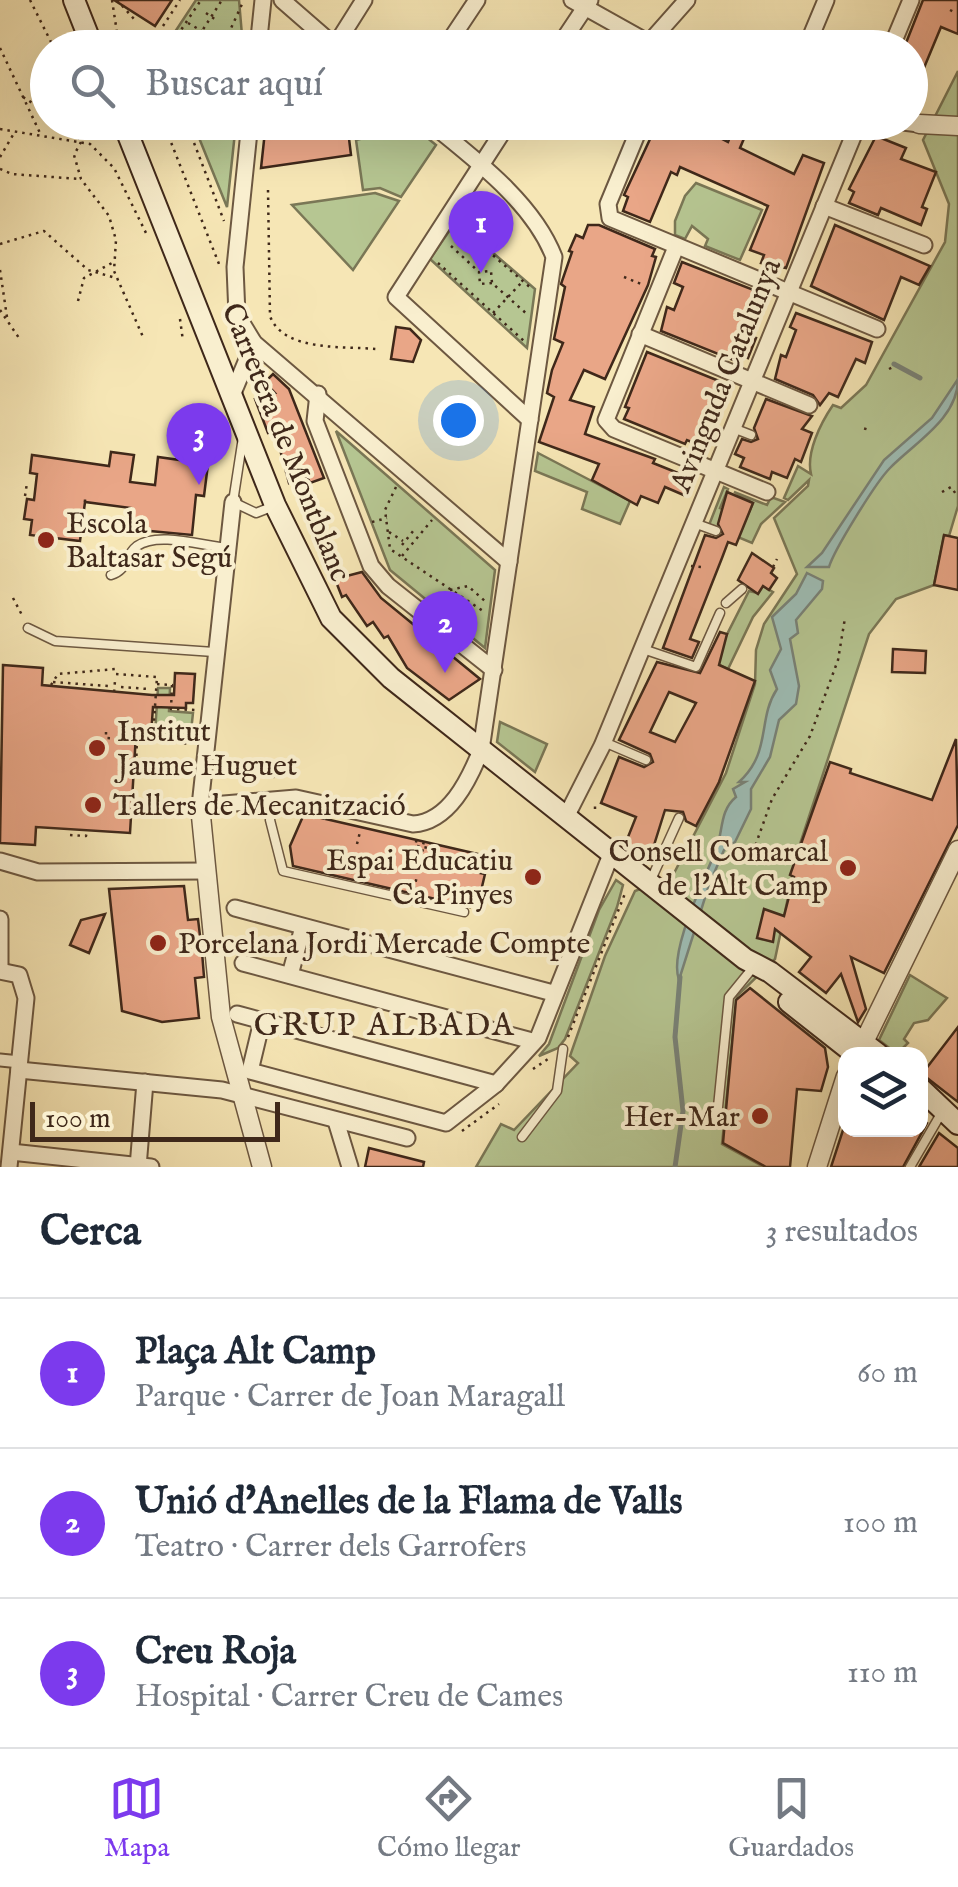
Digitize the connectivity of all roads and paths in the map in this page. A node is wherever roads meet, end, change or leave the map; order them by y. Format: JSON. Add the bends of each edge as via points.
{"nodes":[{"id":1,"x":30,"y":0,"type":"edge"},
{"id":2,"x":74,"y":0,"type":"edge"},
{"id":3,"x":114,"y":0,"type":"edge"},
{"id":4,"x":180,"y":0,"type":"edge"},
{"id":5,"x":201,"y":0,"type":"edge"},
{"id":6,"x":222,"y":0,"type":"edge"},
{"id":7,"x":263,"y":0,"type":"edge"},
{"id":8,"x":282,"y":0,"type":"edge"},
{"id":9,"x":364,"y":0,"type":"edge"},
{"id":10,"x":477,"y":0,"type":"edge"},
{"id":11,"x":688,"y":0,"type":"edge"},
{"id":12,"x":826,"y":0,"type":"edge"},
{"id":13,"x":910,"y":0,"type":"edge"},
{"id":14,"x":240,"y":2,"type":"edge"},
{"id":15,"x":582,"y":3,"type":"edge"},
{"id":16,"x":950,"y":10,"type":"dead end"},
{"id":17,"x":956,"y":13,"type":"edge"},
{"id":18,"x":134,"y":19,"type":"dead end"},
{"id":19,"x":186,"y":22,"type":"junction"},
{"id":20,"x":164,"y":26,"type":"dead end"},
{"id":21,"x":45,"y":30,"type":"edge"},
{"id":22,"x":86,"y":30,"type":"edge"},
{"id":23,"x":117,"y":30,"type":"edge"},
{"id":24,"x":181,"y":30,"type":"edge"},
{"id":25,"x":198,"y":30,"type":"edge"},
{"id":26,"x":202,"y":30,"type":"edge"},
{"id":27,"x":229,"y":30,"type":"edge"},
{"id":28,"x":260,"y":30,"type":"edge"},
{"id":29,"x":316,"y":30,"type":"edge"},
{"id":30,"x":346,"y":30,"type":"edge"},
{"id":31,"x":457,"y":30,"type":"edge"},
{"id":32,"x":568,"y":30,"type":"edge"},
{"id":33,"x":627,"y":30,"type":"edge"},
{"id":34,"x":665,"y":30,"type":"edge"},
{"id":35,"x":814,"y":30,"type":"edge"},
{"id":36,"x":898,"y":30,"type":"edge"},
{"id":37,"x":0,"y":48,"type":"edge"},
{"id":38,"x":7,"y":60,"type":"junction"},
{"id":39,"x":0,"y":64,"type":"edge"},
{"id":40,"x":22,"y":96,"type":"junction"},
{"id":41,"x":30,"y":101,"type":"edge"},
{"id":42,"x":30,"y":113,"type":"edge"},
{"id":43,"x":928,"y":124,"type":"edge"},
{"id":44,"x":958,"y":126,"type":"edge"},
{"id":45,"x":0,"y":128,"type":"edge"},
{"id":46,"x":13,"y":134,"type":"junction"},
{"id":47,"x":30,"y":135,"type":"edge"},
{"id":48,"x":74,"y":140,"type":"edge"},
{"id":49,"x":89,"y":140,"type":"edge"},
{"id":50,"x":130,"y":140,"type":"edge"},
{"id":51,"x":170,"y":140,"type":"edge"},
{"id":52,"x":193,"y":140,"type":"edge"},
{"id":53,"x":248,"y":140,"type":"edge"},
{"id":54,"x":451,"y":140,"type":"edge"},
{"id":55,"x":496,"y":140,"type":"edge"},
{"id":56,"x":635,"y":140,"type":"edge"},
{"id":57,"x":852,"y":140,"type":"edge"},
{"id":58,"x":81,"y":141,"type":"junction"},
{"id":59,"x":90,"y":144,"type":"junction"},
{"id":60,"x":0,"y":157,"type":"edge"},
{"id":61,"x":481,"y":163,"type":"junction"},
{"id":62,"x":0,"y":169,"type":"edge"},
{"id":63,"x":81,"y":179,"type":"junction"},
{"id":64,"x":268,"y":190,"type":"dead end"},
{"id":65,"x":824,"y":206,"type":"junction"},
{"id":66,"x":454,"y":222,"type":"dead end"},
{"id":67,"x":226,"y":224,"type":"dead end"},
{"id":68,"x":444,"y":240,"type":"dead end"},
{"id":69,"x":0,"y":244,"type":"edge"},
{"id":70,"x":150,"y":244,"type":"dead end"},
{"id":71,"x":924,"y":245,"type":"dead end"},
{"id":72,"x":676,"y":247,"type":"junction"},
{"id":73,"x":431,"y":256,"type":"dead end"},
{"id":74,"x":494,"y":256,"type":"junction"},
{"id":75,"x":114,"y":262,"type":"junction"},
{"id":76,"x":222,"y":267,"type":"dead end"},
{"id":77,"x":0,"y":270,"type":"edge"},
{"id":78,"x":487,"y":270,"type":"junction"},
{"id":79,"x":94,"y":271,"type":"junction"},
{"id":80,"x":479,"y":272,"type":"junction"},
{"id":81,"x":624,"y":277,"type":"dead end"},
{"id":82,"x":116,"y":278,"type":"junction"},
{"id":83,"x":522,"y":281,"type":"junction"},
{"id":84,"x":492,"y":283,"type":"junction"},
{"id":85,"x":480,"y":284,"type":"junction"},
{"id":86,"x":645,"y":286,"type":"dead end"},
{"id":87,"x":531,"y":288,"type":"dead end"},
{"id":88,"x":470,"y":292,"type":"junction"},
{"id":89,"x":788,"y":293,"type":"junction"},
{"id":90,"x":507,"y":297,"type":"junction"},
{"id":91,"x":78,"y":301,"type":"dead end"},
{"id":92,"x":0,"y":310,"type":"edge"},
{"id":93,"x":492,"y":312,"type":"junction"},
{"id":94,"x":179,"y":313,"type":"dead end"},
{"id":95,"x":7,"y":318,"type":"junction"},
{"id":96,"x":533,"y":320,"type":"dead end"},
{"id":97,"x":877,"y":329,"type":"dead end"},
{"id":98,"x":640,"y":334,"type":"junction"},
{"id":99,"x":143,"y":336,"type":"dead end"},
{"id":100,"x":19,"y":338,"type":"dead end"},
{"id":101,"x":183,"y":341,"type":"dead end"},
{"id":102,"x":254,"y":343,"type":"junction"},
{"id":103,"x":529,"y":346,"type":"dead end"},
{"id":104,"x":376,"y":349,"type":"dead end"},
{"id":105,"x":752,"y":379,"type":"junction"},
{"id":106,"x":233,"y":393,"type":"junction"},
{"id":107,"x":318,"y":394,"type":"junction"},
{"id":108,"x":809,"y":404,"type":"dead end"},
{"id":109,"x":530,"y":420,"type":"junction"},
{"id":110,"x":245,"y":428,"type":"junction"},
{"id":111,"x":733,"y":428,"type":"junction"},
{"id":112,"x":752,"y":435,"type":"dead end"},
{"id":113,"x":716,"y":470,"type":"junction"},
{"id":114,"x":236,"y":474,"type":"junction"},
{"id":115,"x":265,"y":476,"type":"junction"},
{"id":116,"x":399,"y":481,"type":"dead end"},
{"id":117,"x":27,"y":483,"type":"dead end"},
{"id":118,"x":767,"y":492,"type":"dead end"},
{"id":119,"x":942,"y":492,"type":"dead end"},
{"id":120,"x":26,"y":496,"type":"dead end"},
{"id":121,"x":958,"y":497,"type":"edge"},
{"id":122,"x":233,"y":502,"type":"junction"},
{"id":123,"x":275,"y":505,"type":"junction"},
{"id":124,"x":436,"y":516,"type":"dead end"},
{"id":125,"x":387,"y":518,"type":"junction"},
{"id":126,"x":372,"y":522,"type":"dead end"},
{"id":127,"x":694,"y":522,"type":"junction"},
{"id":128,"x":414,"y":530,"type":"dead end"},
{"id":129,"x":716,"y":531,"type":"dead end"},
{"id":130,"x":388,"y":532,"type":"junction"},
{"id":131,"x":227,"y":548,"type":"junction"},
{"id":132,"x":402,"y":557,"type":"junction"},
{"id":133,"x":776,"y":559,"type":"dead end"},
{"id":134,"x":509,"y":562,"type":"junction"},
{"id":135,"x":692,"y":566,"type":"dead end"},
{"id":136,"x":701,"y":567,"type":"dead end"},
{"id":137,"x":773,"y":567,"type":"dead end"},
{"id":138,"x":111,"y":575,"type":"dead end"},
{"id":139,"x":742,"y":588,"type":"dead end"},
{"id":140,"x":449,"y":590,"type":"junction"},
{"id":141,"x":13,"y":598,"type":"dead end"},
{"id":142,"x":726,"y":603,"type":"dead end"},
{"id":143,"x":490,"y":604,"type":"dead end"},
{"id":144,"x":487,"y":614,"type":"dead end"},
{"id":145,"x":720,"y":614,"type":"dead end"},
{"id":146,"x":845,"y":618,"type":"dead end"},
{"id":147,"x":28,"y":628,"type":"joint"},
{"id":148,"x":642,"y":648,"type":"junction"},
{"id":149,"x":214,"y":652,"type":"junction"},
{"id":150,"x":116,"y":661,"type":"dead end"},
{"id":151,"x":494,"y":670,"type":"junction"},
{"id":152,"x":116,"y":671,"type":"junction"},
{"id":153,"x":157,"y":684,"type":"junction"},
{"id":154,"x":108,"y":686,"type":"dead end"},
{"id":155,"x":121,"y":688,"type":"dead end"},
{"id":156,"x":144,"y":691,"type":"dead end"},
{"id":157,"x":114,"y":692,"type":"dead end"},
{"id":158,"x":196,"y":710,"type":"dead end"},
{"id":159,"x":106,"y":732,"type":"dead end"},
{"id":160,"x":153,"y":737,"type":"junction"},
{"id":161,"x":137,"y":740,"type":"junction"},
{"id":162,"x":192,"y":744,"type":"dead end"},
{"id":163,"x":603,"y":744,"type":"junction"},
{"id":164,"x":481,"y":750,"type":"junction"},
{"id":165,"x":644,"y":762,"type":"dead end"},
{"id":166,"x":276,"y":766,"type":"dead end"},
{"id":167,"x":136,"y":771,"type":"dead end"},
{"id":168,"x":273,"y":778,"type":"dead end"},
{"id":169,"x":272,"y":800,"type":"junction"},
{"id":170,"x":200,"y":806,"type":"junction"},
{"id":171,"x":566,"y":817,"type":"junction"},
{"id":172,"x":680,"y":818,"type":"dead end"},
{"id":173,"x":86,"y":830,"type":"dead end"},
{"id":174,"x":361,"y":830,"type":"dead end"},
{"id":175,"x":70,"y":835,"type":"dead end"},
{"id":176,"x":424,"y":843,"type":"junction"},
{"id":177,"x":358,"y":844,"type":"dead end"},
{"id":178,"x":416,"y":844,"type":"dead end"},
{"id":179,"x":430,"y":847,"type":"dead end"},
{"id":180,"x":611,"y":848,"type":"junction"},
{"id":181,"x":958,"y":850,"type":"edge"},
{"id":182,"x":753,"y":852,"type":"dead end"},
{"id":183,"x":421,"y":859,"type":"dead end"},
{"id":184,"x":0,"y":861,"type":"edge"},
{"id":185,"x":206,"y":871,"type":"junction"},
{"id":186,"x":627,"y":888,"type":"dead end"},
{"id":187,"x":655,"y":888,"type":"junction"},
{"id":188,"x":235,"y":908,"type":"dead end"},
{"id":189,"x":464,"y":912,"type":"dead end"},
{"id":190,"x":0,"y":919,"type":"edge"},
{"id":191,"x":303,"y":927,"type":"junction"},
{"id":192,"x":243,"y":963,"type":"dead end"},
{"id":193,"x":748,"y":965,"type":"junction"},
{"id":194,"x":0,"y":969,"type":"edge"},
{"id":195,"x":290,"y":975,"type":"junction"},
{"id":196,"x":552,"y":993,"type":"junction"},
{"id":197,"x":238,"y":1014,"type":"dead end"},
{"id":198,"x":262,"y":1021,"type":"junction"},
{"id":199,"x":532,"y":1041,"type":"junction"},
{"id":200,"x":858,"y":1047,"type":"edge"},
{"id":201,"x":866,"y":1047,"type":"edge"},
{"id":202,"x":563,"y":1050,"type":"joint"},
{"id":203,"x":0,"y":1060,"type":"edge"},
{"id":204,"x":19,"y":1066,"type":"junction"},
{"id":205,"x":145,"y":1082,"type":"junction"},
{"id":206,"x":496,"y":1084,"type":"junction"},
{"id":207,"x":241,"y":1095,"type":"junction"},
{"id":208,"x":838,"y":1101,"type":"edge"},
{"id":209,"x":932,"y":1102,"type":"edge"},
{"id":210,"x":717,"y":1117,"type":"dead end"},
{"id":211,"x":336,"y":1121,"type":"junction"},
{"id":212,"x":522,"y":1137,"type":"dead end"},
{"id":213,"x":407,"y":1138,"type":"dead end"},
{"id":214,"x":8,"y":1151,"type":"edge"},
{"id":215,"x":138,"y":1166,"type":"edge"},
{"id":216,"x":151,"y":1167,"type":"edge"},
{"id":217,"x":262,"y":1167,"type":"edge"},
{"id":218,"x":350,"y":1167,"type":"edge"},
{"id":219,"x":817,"y":1167,"type":"edge"},
{"id":220,"x":910,"y":1167,"type":"edge"}],
"edges":[{"from":1,"to":21,"type":"path"},
{"from":2,"to":22,"type":"main road"},
{"from":3,"to":18,"type":"path"},
{"from":3,"to":23,"type":"path"},
{"from":4,"to":20,"type":"path"},
{"from":5,"to":19,"type":"path"},
{"from":6,"to":26,"type":"path"},
{"from":7,"to":28,"type":"street"},
{"from":8,"to":29,"type":"street"},
{"from":9,"to":30,"type":"street"},
{"from":10,"to":31,"type":"street"},
{"from":11,"to":34,"type":"street"},
{"from":12,"to":35,"type":"street"},
{"from":13,"to":36,"type":"street"},
{"from":14,"to":27,"type":"path"},
{"from":15,"to":32,"type":"street"},
{"from":15,"to":33,"type":"street"},
{"from":16,"to":17,"type":"path"},
{"from":19,"to":24,"type":"path"},
{"from":19,"to":25,"type":"path"},
{"from":37,"to":38,"type":"path"},
{"from":38,"to":39,"type":"path"},
{"from":38,"to":40,"type":"path"},
{"from":40,"to":41,"type":"path"},
{"from":40,"to":42,"type":"path"},
{"from":43,"to":44,"type":"street"},
{"from":45,"to":46,"type":"path"},
{"from":46,"to":47,"type":"path"},
{"from":46,"to":60,"type":"path"},
{"from":48,"to":58,"type":"path"},
{"from":49,"to":59,"type":"path"},
{"from":50,"to":106,"type":"main road","name":"Carretera de Montblanc"},
{"from":51,"to":76,"type":"path"},
{"from":52,"to":67,"type":"path"},
{"from":53,"to":102,"type":"street","via":[[235,267],[238,315]]},
{"from":54,"to":61,"type":"street"},
{"from":55,"to":61,"type":"street"},
{"from":56,"to":72,"type":"street","via":[[607,213]]},
{"from":57,"to":65,"type":"street","name":"Avinguda Catalunya"},
{"from":58,"to":59,"type":"path"},
{"from":58,"to":63,"type":"path","via":[[74,155]]},
{"from":59,"to":70,"type":"path","via":[[114,168]]},
{"from":61,"to":109,"type":"street","via":[[547,238],[554,257]]},
{"from":61,"to":109,"type":"street","via":[[396,297]]},
{"from":62,"to":63,"type":"path"},
{"from":63,"to":75,"type":"path","via":[[109,216]]},
{"from":64,"to":104,"type":"path","via":[[270,316],[276,330],[293,340]]},
{"from":65,"to":71,"type":"street"},
{"from":65,"to":89,"type":"street","name":"Avinguda Catalunya"},
{"from":66,"to":74,"type":"path"},
{"from":68,"to":80,"type":"path"},
{"from":69,"to":79,"type":"path","via":[[44,231]]},
{"from":72,"to":89,"type":"street"},
{"from":72,"to":98,"type":"street"},
{"from":73,"to":88,"type":"path"},
{"from":74,"to":78,"type":"path"},
{"from":74,"to":83,"type":"path"},
{"from":75,"to":79,"type":"path"},
{"from":75,"to":82,"type":"path"},
{"from":77,"to":95,"type":"path"},
{"from":78,"to":80,"type":"path"},
{"from":78,"to":84,"type":"path"},
{"from":79,"to":82,"type":"path"},
{"from":79,"to":91,"type":"path","via":[[80,284]]},
{"from":80,"to":85,"type":"path"},
{"from":81,"to":86,"type":"path"},
{"from":82,"to":99,"type":"path"},
{"from":83,"to":87,"type":"path"},
{"from":83,"to":90,"type":"path"},
{"from":84,"to":85,"type":"path"},
{"from":84,"to":90,"type":"path"},
{"from":85,"to":88,"type":"path"},
{"from":88,"to":93,"type":"path"},
{"from":89,"to":97,"type":"street"},
{"from":89,"to":105,"type":"street","name":"Avinguda Catalunya"},
{"from":90,"to":93,"type":"path"},
{"from":90,"to":96,"type":"path"},
{"from":92,"to":95,"type":"path"},
{"from":93,"to":103,"type":"path"},
{"from":94,"to":101,"type":"path"},
{"from":95,"to":100,"type":"path"},
{"from":98,"to":105,"type":"street"},
{"from":98,"to":113,"type":"street","via":[[607,410],[609,425]]},
{"from":102,"to":106,"type":"street"},
{"from":102,"to":107,"type":"street"},
{"from":105,"to":108,"type":"street"},
{"from":105,"to":111,"type":"street","name":"Avinguda Catalunya"},
{"from":106,"to":110,"type":"main road","name":"Carretera de Montblanc"},
{"from":107,"to":134,"type":"street"},
{"from":107,"to":151,"type":"street","via":[[315,420],[371,566]]},
{"from":109,"to":134,"type":"street"},
{"from":110,"to":114,"type":"lane"},
{"from":110,"to":115,"type":"main road","name":"Carretera de Montblanc"},
{"from":111,"to":112,"type":"lane"},
{"from":111,"to":113,"type":"street","name":"Avinguda Catalunya"},
{"from":113,"to":118,"type":"street"},
{"from":113,"to":127,"type":"street","name":"Avinguda Catalunya"},
{"from":114,"to":115,"type":"lane","via":[[257,470]]},
{"from":114,"to":122,"type":"lane"},
{"from":115,"to":123,"type":"main road","name":"Carretera de Montblanc"},
{"from":116,"to":125,"type":"path"},
{"from":117,"to":120,"type":"path"},
{"from":119,"to":121,"type":"path","via":[[951,487]]},
{"from":122,"to":123,"type":"lane","via":[[256,512]]},
{"from":122,"to":131,"type":"street"},
{"from":123,"to":164,"type":"main road","name":"Carretera de Montblanc","via":[[332,618],[391,678]]},
{"from":124,"to":132,"type":"path"},
{"from":125,"to":126,"type":"path"},
{"from":125,"to":130,"type":"path"},
{"from":127,"to":129,"type":"lane"},
{"from":127,"to":148,"type":"street","name":"Avinguda Catalunya"},
{"from":128,"to":130,"type":"path","via":[[403,544]]},
{"from":130,"to":132,"type":"path","via":[[390,548]]},
{"from":131,"to":138,"type":"lane","via":[[151,540]]},
{"from":131,"to":149,"type":"street"},
{"from":132,"to":140,"type":"path"},
{"from":133,"to":137,"type":"path"},
{"from":134,"to":151,"type":"street"},
{"from":135,"to":136,"type":"path"},
{"from":139,"to":142,"type":"lane"},
{"from":140,"to":143,"type":"path","via":[[468,586]]},
{"from":140,"to":144,"type":"path"},
{"from":141,"to":147,"type":"path"},
{"from":145,"to":148,"type":"lane","via":[[696,667]]},
{"from":146,"to":182,"type":"path","via":[[838,660],[810,736],[772,800]]},
{"from":147,"to":149,"type":"lane","via":[[56,641]]},
{"from":148,"to":163,"type":"street","name":"Avinguda Catalunya","via":[[628,697]]},
{"from":149,"to":170,"type":"street"},
{"from":150,"to":152,"type":"path"},
{"from":151,"to":164,"type":"street"},
{"from":152,"to":153,"type":"path","via":[[158,677]]},
{"from":152,"to":154,"type":"path","via":[[58,674],[51,684]]},
{"from":152,"to":157,"type":"path","bridge":true},
{"from":153,"to":158,"type":"path","via":[[172,685],[170,709]]},
{"from":153,"to":160,"type":"path"},
{"from":155,"to":156,"type":"path"},
{"from":159,"to":161,"type":"path","via":[[106,738]]},
{"from":160,"to":161,"type":"path"},
{"from":160,"to":162,"type":"path"},
{"from":161,"to":167,"type":"path"},
{"from":163,"to":165,"type":"lane"},
{"from":163,"to":171,"type":"street","name":"Avinguda Catalunya"},
{"from":164,"to":169,"type":"street","via":[[449,805],[427,823],[296,798]]},
{"from":164,"to":171,"type":"main road","name":"Carretera de Montblanc"},
{"from":166,"to":168,"type":"path"},
{"from":169,"to":170,"type":"street"},
{"from":169,"to":189,"type":"lane","via":[[270,820],[283,871]]},
{"from":170,"to":185,"type":"street"},
{"from":171,"to":180,"type":"main road","name":"Carretera de Montblanc"},
{"from":172,"to":187,"type":"lane"},
{"from":173,"to":175,"type":"path","via":[[86,836]]},
{"from":174,"to":177,"type":"path"},
{"from":176,"to":178,"type":"path"},
{"from":176,"to":179,"type":"path"},
{"from":176,"to":183,"type":"path"},
{"from":180,"to":187,"type":"main road","name":"Carretera de Montblanc"},
{"from":180,"to":196,"type":"street"},
{"from":181,"to":201,"type":"street"},
{"from":184,"to":185,"type":"street","via":[[57,873]]},
{"from":185,"to":207,"type":"street","via":[[221,1016]]},
{"from":186,"to":202,"type":"path"},
{"from":187,"to":193,"type":"main road","name":"Carretera de Montblanc"},
{"from":188,"to":191,"type":"street"},
{"from":190,"to":194,"type":"street"},
{"from":191,"to":195,"type":"street"},
{"from":191,"to":196,"type":"street"},
{"from":192,"to":195,"type":"street"},
{"from":193,"to":200,"type":"main road","name":"Carretera de Montblanc"},
{"from":193,"to":210,"type":"lane","via":[[729,997]]},
{"from":194,"to":204,"type":"street","via":[[18,975],[26,998]]},
{"from":195,"to":199,"type":"street"},
{"from":196,"to":199,"type":"street"},
{"from":197,"to":198,"type":"street"},
{"from":198,"to":206,"type":"street"},
{"from":198,"to":206,"type":"street","via":[[250,1071],[446,1123]]},
{"from":199,"to":206,"type":"street"},
{"from":202,"to":212,"type":"lane","via":[[557,1091]]},
{"from":203,"to":204,"type":"street"},
{"from":204,"to":205,"type":"street"},
{"from":204,"to":214,"type":"street"},
{"from":205,"to":207,"type":"street"},
{"from":205,"to":215,"type":"street"},
{"from":207,"to":211,"type":"street"},
{"from":207,"to":217,"type":"street"},
{"from":208,"to":219,"type":"street"},
{"from":209,"to":220,"type":"lane"},
{"from":211,"to":213,"type":"street"},
{"from":211,"to":218,"type":"street"},
{"from":214,"to":215,"type":"street"},
{"from":215,"to":216,"type":"street"}]}
